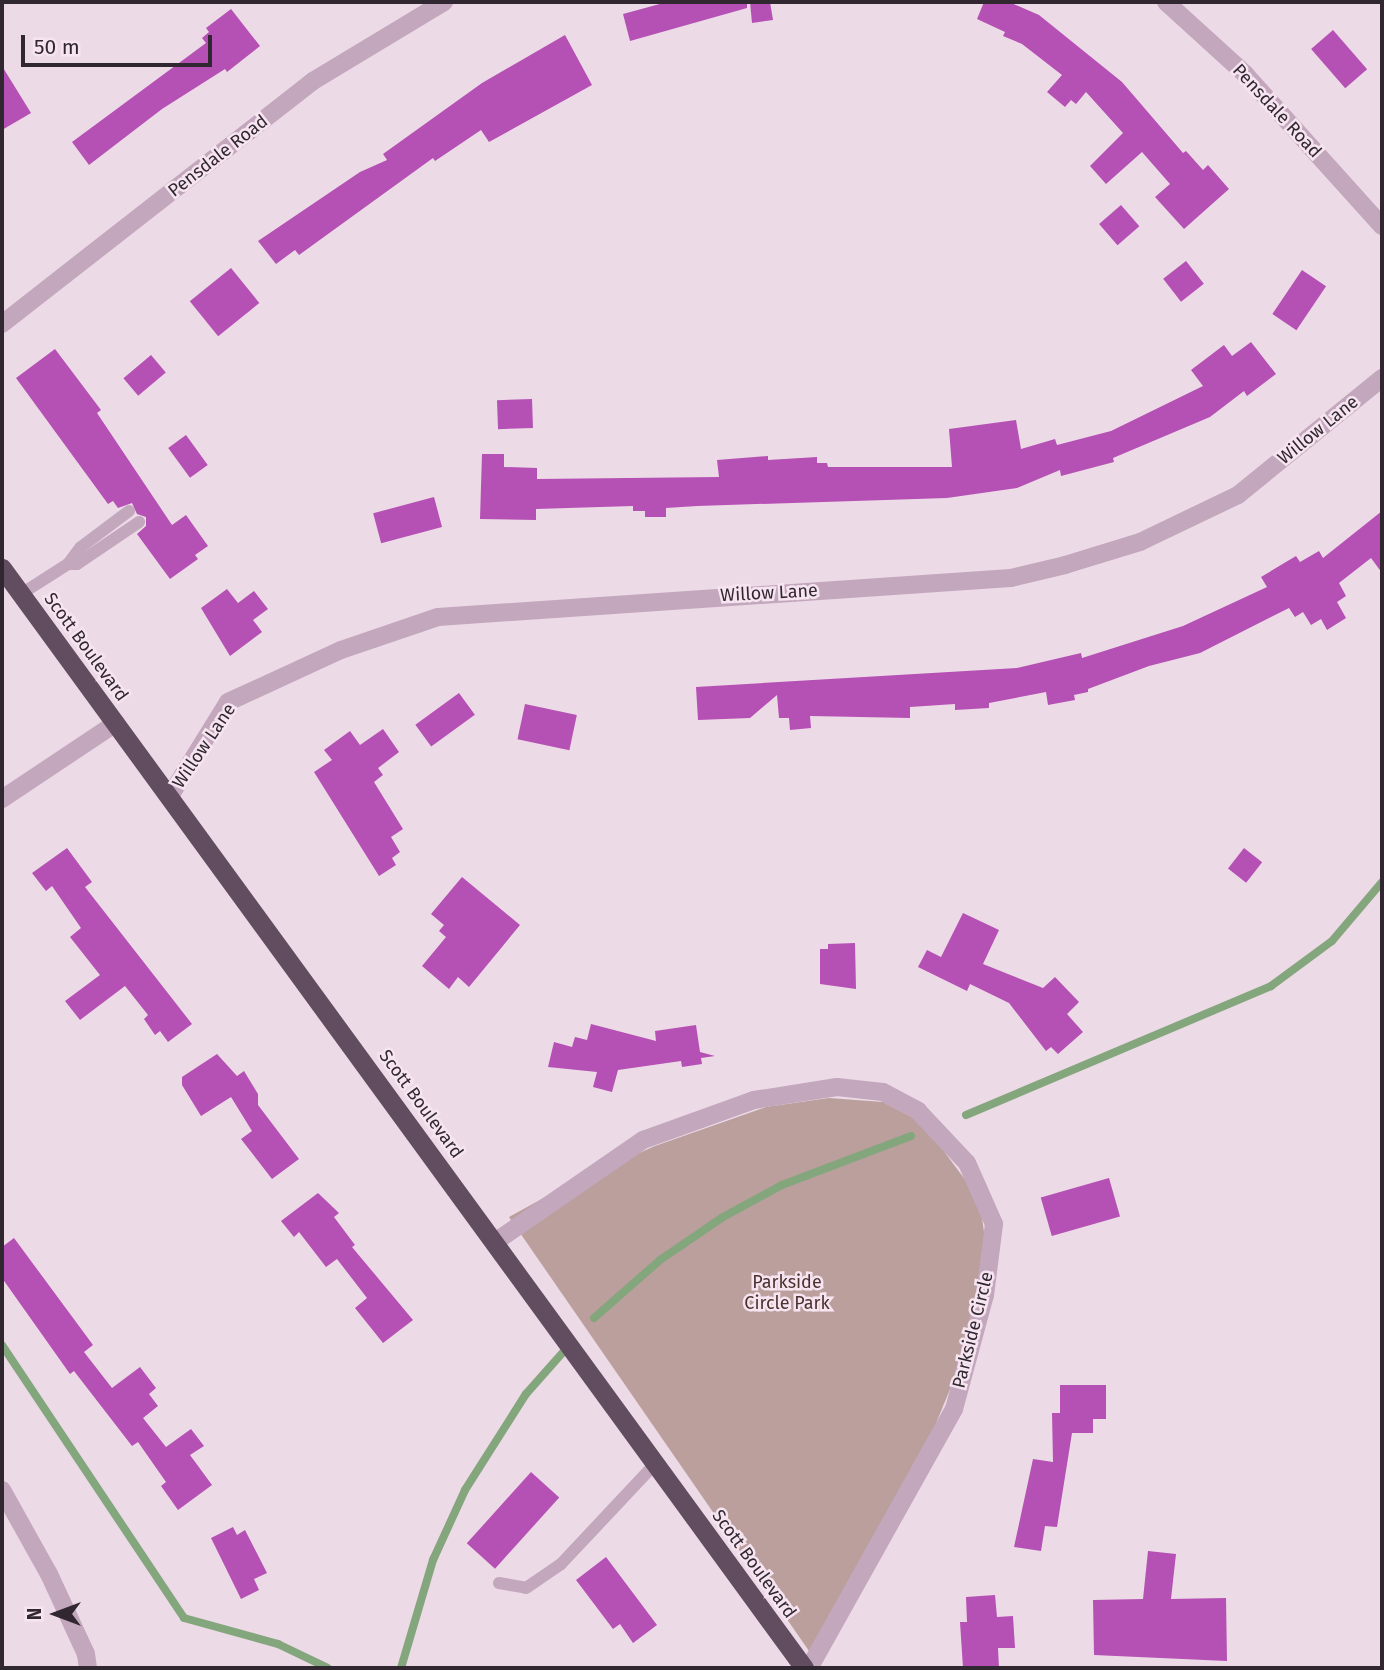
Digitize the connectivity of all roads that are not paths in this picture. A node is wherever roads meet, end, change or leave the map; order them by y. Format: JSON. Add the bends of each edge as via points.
{"nodes":[{"id":1,"x":444,"y":2,"type":"edge"},
{"id":2,"x":1166,"y":2,"type":"edge"},
{"id":3,"x":1382,"y":226,"type":"edge"},
{"id":4,"x":2,"y":324,"type":"edge"},
{"id":5,"x":1382,"y":378,"type":"edge"},
{"id":6,"x":129,"y":511,"type":"dead end"},
{"id":7,"x":139,"y":522,"type":"dead end"},
{"id":8,"x":68,"y":564,"type":"junction"},
{"id":9,"x":2,"y":568,"type":"edge"},
{"id":10,"x":21,"y":594,"type":"junction"},
{"id":11,"x":116,"y":723,"type":"junction"},
{"id":12,"x":170,"y":796,"type":"junction"},
{"id":13,"x":2,"y":799,"type":"edge"},
{"id":14,"x":495,"y":1242,"type":"junction"},
{"id":15,"x":655,"y":1464,"type":"junction"},
{"id":16,"x":2,"y":1489,"type":"edge"},
{"id":17,"x":499,"y":1583,"type":"dead end"},
{"id":18,"x":88,"y":1668,"type":"edge"},
{"id":19,"x":806,"y":1668,"type":"edge"}],
"edges":[{"from":1,"to":4,"type":"street","name":"Pensdale Road","via":[[313,81]]},
{"from":2,"to":3,"type":"street","name":"Pensdale Road","via":[[1245,74]]},
{"from":5,"to":12,"type":"street","name":"Willow Lane","via":[[1238,495],[1140,542],[1065,565],[1011,578],[439,617],[366,641],[262,683],[229,702]]},
{"from":6,"to":8,"type":"lane","via":[[81,547]]},
{"from":7,"to":8,"type":"lane","via":[[85,559]]},
{"from":8,"to":10,"type":"lane"},
{"from":9,"to":10,"type":"highway","name":"Scott Boulevard"},
{"from":10,"to":11,"type":"highway","name":"Scott Boulevard"},
{"from":11,"to":12,"type":"highway","name":"Scott Boulevard"},
{"from":11,"to":13,"type":"street"},
{"from":12,"to":14,"type":"highway","name":"Scott Boulevard"},
{"from":14,"to":15,"type":"highway","name":"Scott Boulevard"},
{"from":14,"to":19,"type":"street","name":"Parkside Circle","via":[[643,1140],[754,1100],[837,1087],[883,1093],[918,1111],[967,1163],[994,1224],[985,1295],[954,1409]]},
{"from":15,"to":17,"type":"lane","via":[[561,1564],[526,1588]]},
{"from":15,"to":19,"type":"highway","name":"Scott Boulevard"},
{"from":16,"to":18,"type":"street","via":[[49,1574],[86,1654]]}]}
